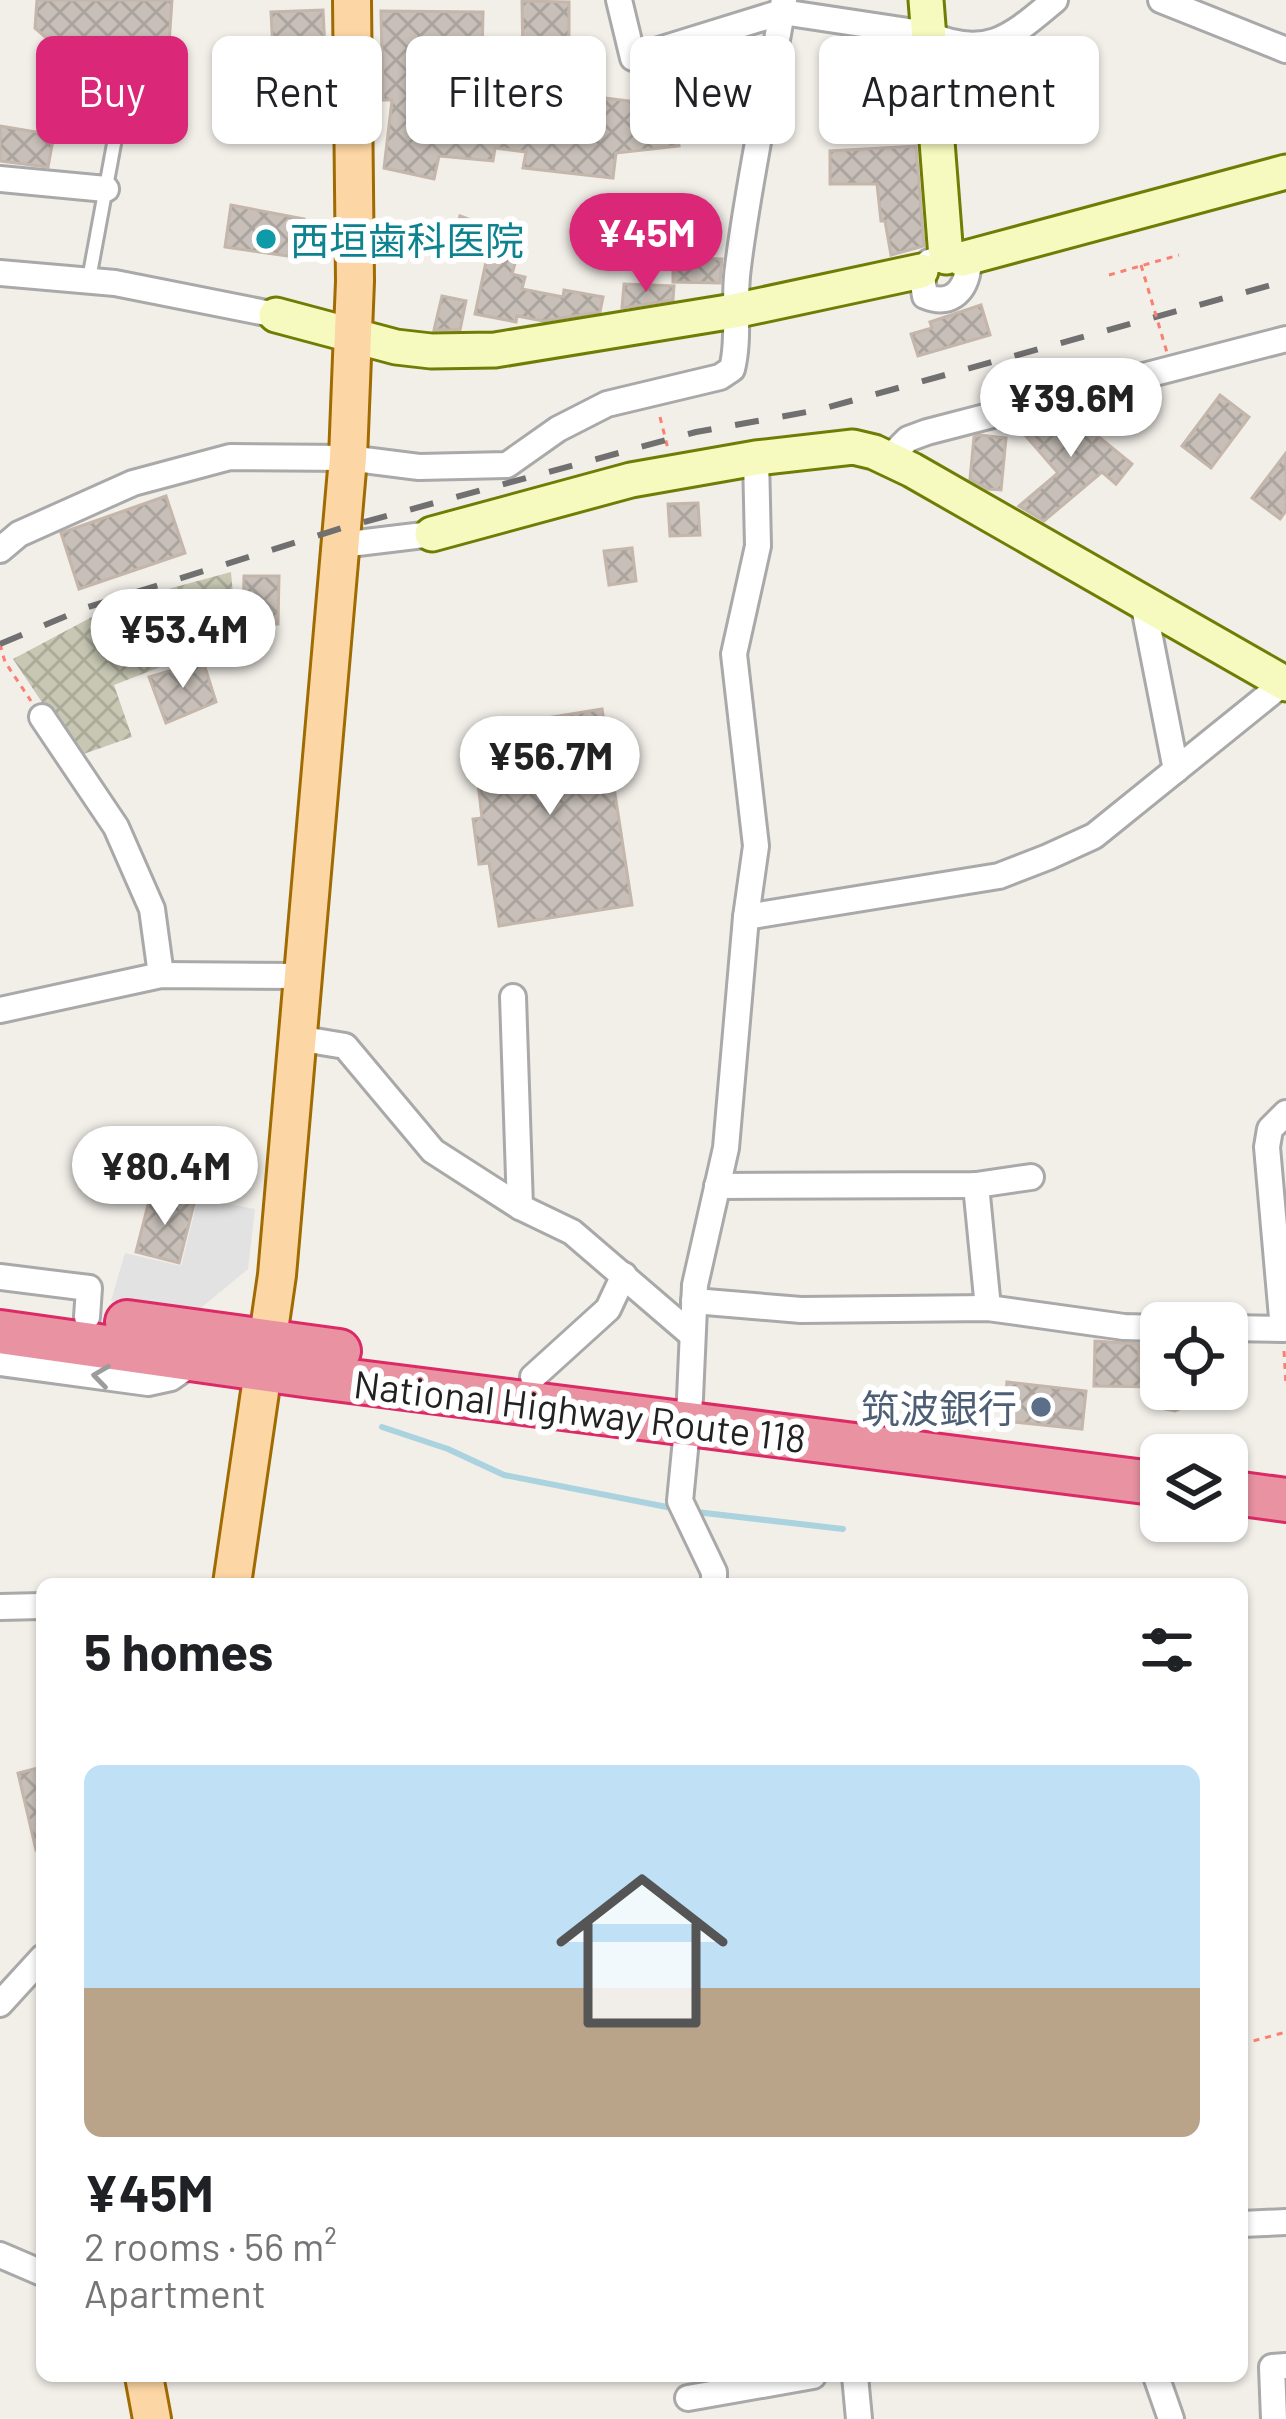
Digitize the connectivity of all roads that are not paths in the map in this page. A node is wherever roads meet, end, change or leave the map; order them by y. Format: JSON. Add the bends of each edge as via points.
{"nodes":[{"id":1,"x":352,"y":0,"type":"edge"},
{"id":2,"x":619,"y":0,"type":"edge"},
{"id":3,"x":1055,"y":0,"type":"edge"},
{"id":4,"x":1165,"y":0,"type":"edge"},
{"id":5,"x":783,"y":6,"type":"edge"},
{"id":6,"x":927,"y":17,"type":"edge"},
{"id":7,"x":1283,"y":45,"type":"edge"},
{"id":8,"x":114,"y":144,"type":"edge"},
{"id":9,"x":1286,"y":172,"type":"edge"},
{"id":10,"x":0,"y":178,"type":"edge"},
{"id":11,"x":106,"y":189,"type":"junction"},
{"id":12,"x":943,"y":262,"type":"junction"},
{"id":13,"x":0,"y":273,"type":"edge"},
{"id":14,"x":89,"y":279,"type":"junction"},
{"id":15,"x":734,"y":310,"type":"junction"},
{"id":16,"x":276,"y":315,"type":"joint"},
{"id":17,"x":353,"y":336,"type":"junction"},
{"id":18,"x":1286,"y":339,"type":"edge"},
{"id":19,"x":348,"y":458,"type":"junction"},
{"id":20,"x":756,"y":458,"type":"junction"},
{"id":21,"x":889,"y":458,"type":"junction"},
{"id":22,"x":432,"y":534,"type":"joint"},
{"id":23,"x":341,"y":545,"type":"junction"},
{"id":24,"x":0,"y":550,"type":"edge"},
{"id":25,"x":1143,"y":602,"type":"junction"},
{"id":26,"x":1285,"y":682,"type":"edge"},
{"id":27,"x":42,"y":717,"type":"road end"},
{"id":28,"x":1176,"y":770,"type":"junction"},
{"id":29,"x":746,"y":917,"type":"junction"},
{"id":30,"x":161,"y":975,"type":"junction"},
{"id":31,"x":302,"y":976,"type":"junction"},
{"id":32,"x":513,"y":997,"type":"dead end"},
{"id":33,"x":0,"y":1010,"type":"edge"},
{"id":34,"x":297,"y":1038,"type":"junction"},
{"id":35,"x":1286,"y":1113,"type":"edge"},
{"id":36,"x":1031,"y":1177,"type":"dead end"},
{"id":37,"x":976,"y":1185,"type":"junction"},
{"id":38,"x":717,"y":1186,"type":"junction"},
{"id":39,"x":520,"y":1207,"type":"junction"},
{"id":40,"x":624,"y":1275,"type":"junction"},
{"id":41,"x":0,"y":1277,"type":"edge"},
{"id":42,"x":694,"y":1301,"type":"junction"},
{"id":43,"x":0,"y":1306,"type":"edge"},
{"id":44,"x":988,"y":1307,"type":"junction"},
{"id":45,"x":86,"y":1317,"type":"junction"},
{"id":46,"x":1140,"y":1327,"type":"edge"},
{"id":47,"x":1248,"y":1328,"type":"edge"},
{"id":48,"x":0,"y":1332,"type":"edge"},
{"id":49,"x":692,"y":1335,"type":"junction"},
{"id":50,"x":267,"y":1355,"type":"junction"},
{"id":51,"x":196,"y":1360,"type":"junction"},
{"id":52,"x":0,"y":1363,"type":"edge"},
{"id":53,"x":533,"y":1377,"type":"junction"},
{"id":54,"x":689,"y":1411,"type":"junction"},
{"id":55,"x":1140,"y":1455,"type":"edge"},
{"id":56,"x":1248,"y":1468,"type":"edge"},
{"id":57,"x":1286,"y":1473,"type":"edge"},
{"id":58,"x":1140,"y":1481,"type":"edge"},
{"id":59,"x":1248,"y":1494,"type":"edge"},
{"id":60,"x":1286,"y":1499,"type":"edge"},
{"id":61,"x":233,"y":1578,"type":"edge"},
{"id":62,"x":714,"y":1578,"type":"edge"},
{"id":63,"x":36,"y":1606,"type":"edge"},
{"id":64,"x":0,"y":1607,"type":"edge"},
{"id":65,"x":36,"y":1964,"type":"edge"},
{"id":66,"x":0,"y":2003,"type":"edge"},
{"id":67,"x":1286,"y":2222,"type":"edge"},
{"id":68,"x":1248,"y":2224,"type":"edge"},
{"id":69,"x":0,"y":2255,"type":"edge"},
{"id":70,"x":36,"y":2270,"type":"edge"},
{"id":71,"x":1286,"y":2366,"type":"edge"},
{"id":72,"x":145,"y":2382,"type":"edge"},
{"id":73,"x":779,"y":2382,"type":"edge"},
{"id":74,"x":856,"y":2382,"type":"edge"},
{"id":75,"x":1158,"y":2382,"type":"edge"},
{"id":76,"x":688,"y":2398,"type":"dead end"},
{"id":77,"x":152,"y":2419,"type":"edge"},
{"id":78,"x":859,"y":2419,"type":"edge"},
{"id":79,"x":1171,"y":2419,"type":"edge"},
{"id":80,"x":1274,"y":2419,"type":"edge"}],
"edges":[{"from":1,"to":17,"type":"main road"},
{"from":2,"to":5,"type":"street","via":[[633,58]]},
{"from":3,"to":6,"type":"street","via":[[995,44],[946,42]]},
{"from":4,"to":7,"type":"street"},
{"from":5,"to":6,"type":"street"},
{"from":5,"to":15,"type":"street"},
{"from":6,"to":12,"type":"street"},
{"from":8,"to":11,"type":"lane"},
{"from":9,"to":12,"type":"street"},
{"from":10,"to":11,"type":"street"},
{"from":11,"to":14,"type":"lane"},
{"from":12,"to":15,"type":"street"},
{"from":13,"to":14,"type":"street"},
{"from":14,"to":16,"type":"street"},
{"from":15,"to":17,"type":"street","via":[[495,350],[431,351]]},
{"from":15,"to":19,"type":"street","via":[[732,369],[584,414],[507,465]]},
{"from":16,"to":17,"type":"street"},
{"from":17,"to":19,"type":"main road"},
{"from":18,"to":21,"type":"street","via":[[927,432]]},
{"from":19,"to":23,"type":"main road"},
{"from":19,"to":24,"type":"street","via":[[230,457],[133,483]]},
{"from":20,"to":21,"type":"street","via":[[853,447]]},
{"from":20,"to":22,"type":"street","via":[[673,470]]},
{"from":20,"to":29,"type":"street","via":[[758,546],[734,654],[756,846]]},
{"from":21,"to":25,"type":"street"},
{"from":22,"to":23,"type":"street"},
{"from":23,"to":31,"type":"main road"},
{"from":25,"to":26,"type":"street"},
{"from":25,"to":28,"type":"street"},
{"from":26,"to":28,"type":"street"},
{"from":27,"to":30,"type":"street","via":[[116,827],[152,909]]},
{"from":28,"to":29,"type":"street","via":[[1094,836],[1022,868]]},
{"from":29,"to":38,"type":"street"},
{"from":30,"to":31,"type":"street"},
{"from":30,"to":33,"type":"street"},
{"from":31,"to":34,"type":"main road"},
{"from":32,"to":39,"type":"street"},
{"from":34,"to":39,"type":"street","via":[[345,1046],[433,1151]]},
{"from":34,"to":50,"type":"main road"},
{"from":35,"to":47,"type":"street","via":[[1270,1129],[1267,1147],[1283,1329]]},
{"from":36,"to":37,"type":"street"},
{"from":37,"to":38,"type":"street"},
{"from":37,"to":44,"type":"street"},
{"from":38,"to":42,"type":"street"},
{"from":39,"to":40,"type":"street","via":[[572,1232]]},
{"from":40,"to":49,"type":"street"},
{"from":40,"to":53,"type":"street","via":[[608,1309]]},
{"from":41,"to":45,"type":"street","via":[[89,1288]]},
{"from":42,"to":44,"type":"street","via":[[801,1310]]},
{"from":42,"to":49,"type":"street"},
{"from":43,"to":45,"type":"highway","name":"National Highway Route 118"},
{"from":44,"to":46,"type":"street"},
{"from":45,"to":50,"type":"highway","name":"National Highway Route 118"},
{"from":48,"to":51,"type":"highway","name":"National Highway Route 118"},
{"from":49,"to":54,"type":"street"},
{"from":50,"to":51,"type":"highway","name":"National Highway Route 118"},
{"from":50,"to":53,"type":"highway","name":"National Highway Route 118"},
{"from":50,"to":54,"type":"highway","name":"National Highway Route 118"},
{"from":50,"to":61,"type":"main road"},
{"from":51,"to":52,"type":"street","one_way":true,"via":[[148,1383]]},
{"from":53,"to":54,"type":"highway","name":"National Highway Route 118"},
{"from":54,"to":55,"type":"highway","name":"National Highway Route 118"},
{"from":54,"to":58,"type":"highway","name":"National Highway Route 118"},
{"from":54,"to":62,"type":"street","via":[[680,1501]]},
{"from":56,"to":57,"type":"highway"},
{"from":59,"to":60,"type":"highway"},
{"from":63,"to":64,"type":"street"},
{"from":65,"to":66,"type":"street"},
{"from":67,"to":68,"type":"street"},
{"from":69,"to":70,"type":"street"},
{"from":71,"to":80,"type":"street","via":[[1272,2367]]},
{"from":72,"to":77,"type":"main road"},
{"from":73,"to":76,"type":"street"},
{"from":74,"to":78,"type":"street"},
{"from":75,"to":79,"type":"street"}]}
